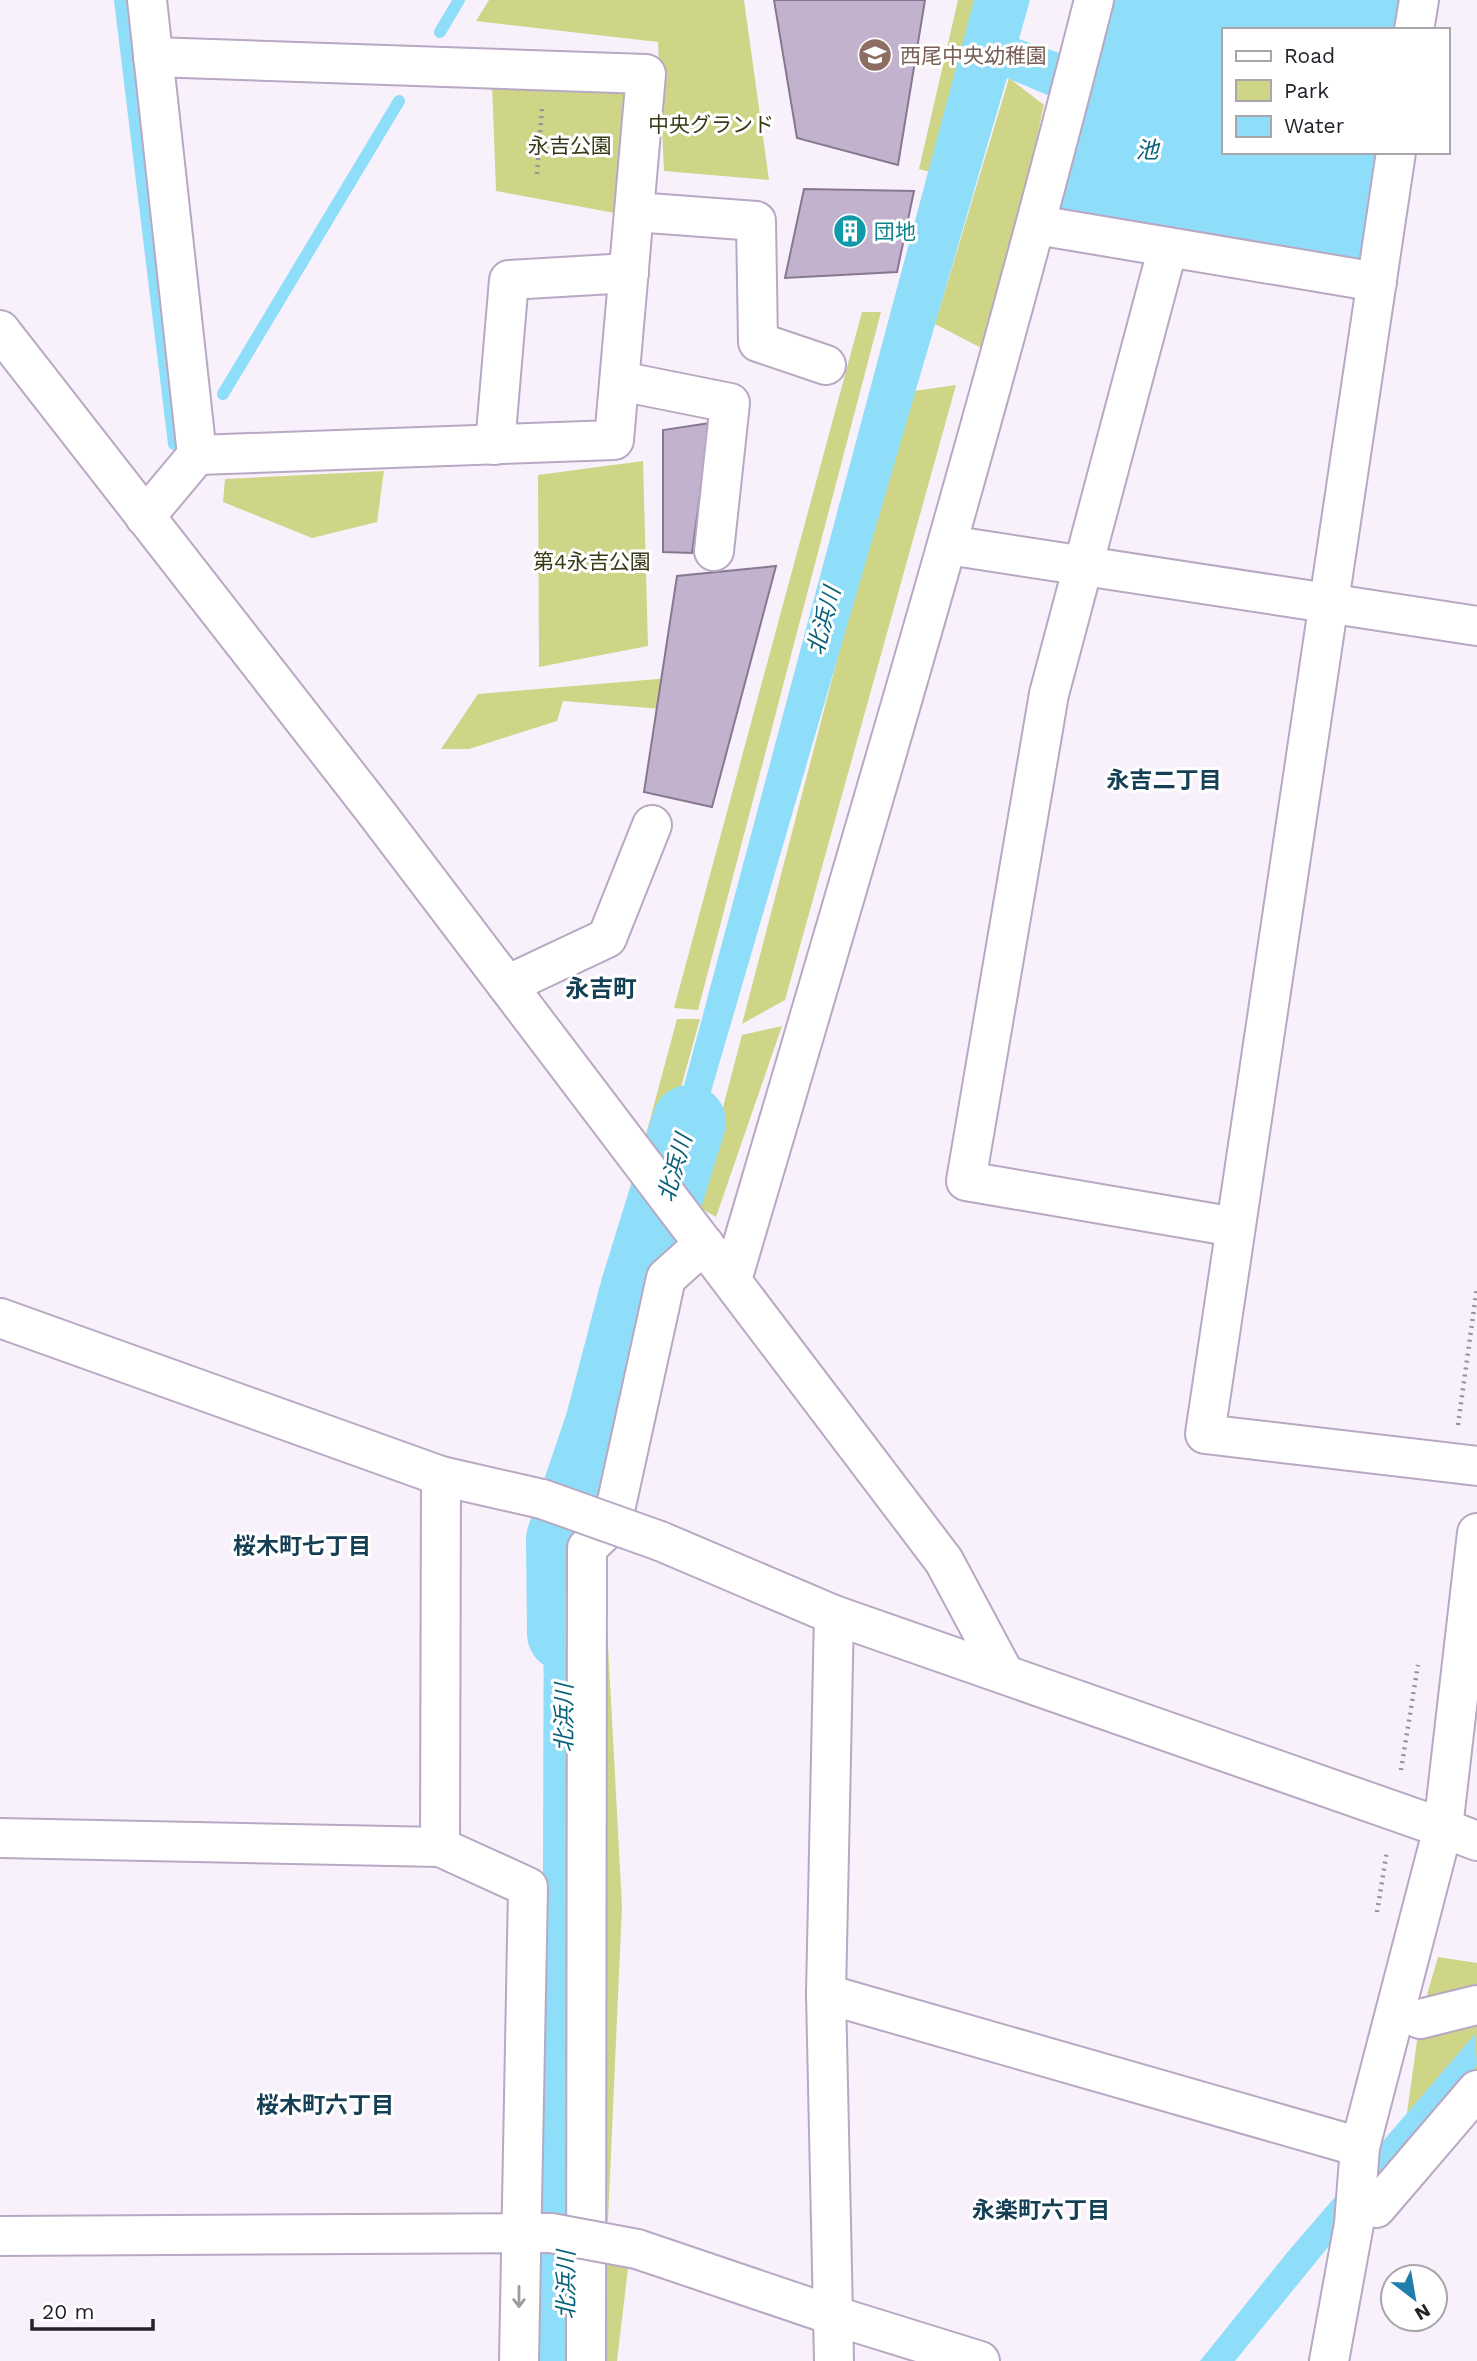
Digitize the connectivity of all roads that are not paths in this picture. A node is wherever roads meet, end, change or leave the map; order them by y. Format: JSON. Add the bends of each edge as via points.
{"nodes":[{"id":1,"x":147,"y":0,"type":"edge"},
{"id":2,"x":1094,"y":0,"type":"edge"},
{"id":3,"x":1419,"y":0,"type":"edge"},
{"id":4,"x":1414,"y":28,"type":"edge"},
{"id":5,"x":153,"y":57,"type":"junction"},
{"id":6,"x":1396,"y":154,"type":"edge"},
{"id":7,"x":635,"y":212,"type":"junction"},
{"id":8,"x":1037,"y":225,"type":"junction"},
{"id":9,"x":1168,"y":247,"type":"junction"},
{"id":10,"x":629,"y":273,"type":"junction"},
{"id":11,"x":1377,"y":282,"type":"junction"},
{"id":12,"x":0,"y":330,"type":"edge"},
{"id":13,"x":826,"y":365,"type":"dead end"},
{"id":14,"x":620,"y":382,"type":"junction"},
{"id":15,"x":495,"y":445,"type":"junction"},
{"id":16,"x":198,"y":455,"type":"junction"},
{"id":17,"x":145,"y":517,"type":"junction"},
{"id":18,"x":948,"y":545,"type":"junction"},
{"id":19,"x":713,"y":551,"type":"dead end"},
{"id":20,"x":1083,"y":566,"type":"junction"},
{"id":21,"x":1328,"y":601,"type":"junction"},
{"id":22,"x":1477,"y":626,"type":"edge"},
{"id":23,"x":652,"y":825,"type":"dead end"},
{"id":24,"x":507,"y":985,"type":"junction"},
{"id":25,"x":1236,"y":1227,"type":"junction"},
{"id":26,"x":699,"y":1239,"type":"junction"},
{"id":27,"x":732,"y":1280,"type":"junction"},
{"id":28,"x":0,"y":1318,"type":"edge"},
{"id":29,"x":1477,"y":1466,"type":"edge"},
{"id":30,"x":441,"y":1476,"type":"junction"},
{"id":31,"x":612,"y":1524,"type":"junction"},
{"id":32,"x":1477,"y":1533,"type":"edge"},
{"id":33,"x":834,"y":1615,"type":"junction"},
{"id":34,"x":1004,"y":1673,"type":"junction"},
{"id":35,"x":1460,"y":1834,"type":"edge"},
{"id":36,"x":0,"y":1838,"type":"edge"},
{"id":37,"x":440,"y":1847,"type":"junction"},
{"id":38,"x":827,"y":1994,"type":"junction"},
{"id":39,"x":1477,"y":2005,"type":"edge"},
{"id":40,"x":1420,"y":2019,"type":"dead end"},
{"id":41,"x":1477,"y":2090,"type":"edge"},
{"id":42,"x":1360,"y":2149,"type":"junction"},
{"id":43,"x":1365,"y":2216,"type":"junction"},
{"id":44,"x":535,"y":2233,"type":"junction"},
{"id":45,"x":0,"y":2236,"type":"edge"},
{"id":46,"x":835,"y":2316,"type":"junction"},
{"id":47,"x":519,"y":2361,"type":"edge"},
{"id":48,"x":586,"y":2361,"type":"edge"},
{"id":49,"x":834,"y":2361,"type":"edge"},
{"id":50,"x":980,"y":2361,"type":"edge"},
{"id":51,"x":1329,"y":2361,"type":"edge"}],
"edges":[{"from":1,"to":5,"type":"street"},
{"from":2,"to":8,"type":"street"},
{"from":3,"to":4,"type":"street"},
{"from":5,"to":7,"type":"street","via":[[646,74]]},
{"from":5,"to":16,"type":"street"},
{"from":6,"to":11,"type":"street"},
{"from":7,"to":10,"type":"street"},
{"from":7,"to":13,"type":"street","via":[[756,221],[758,342]]},
{"from":8,"to":9,"type":"street"},
{"from":8,"to":18,"type":"street"},
{"from":9,"to":11,"type":"street"},
{"from":9,"to":20,"type":"street"},
{"from":10,"to":14,"type":"street"},
{"from":10,"to":15,"type":"street","via":[[509,280]]},
{"from":11,"to":21,"type":"street"},
{"from":12,"to":17,"type":"street"},
{"from":14,"to":15,"type":"street","via":[[614,440]]},
{"from":14,"to":19,"type":"street","via":[[730,403]]},
{"from":15,"to":16,"type":"street"},
{"from":16,"to":17,"type":"street"},
{"from":17,"to":24,"type":"street"},
{"from":18,"to":20,"type":"street"},
{"from":18,"to":27,"type":"street"},
{"from":20,"to":21,"type":"street"},
{"from":20,"to":25,"type":"street","via":[[1049,694],[966,1181]]},
{"from":21,"to":22,"type":"street"},
{"from":21,"to":25,"type":"street"},
{"from":23,"to":24,"type":"street","via":[[607,938]]},
{"from":24,"to":26,"type":"street"},
{"from":25,"to":29,"type":"street","via":[[1205,1434]]},
{"from":26,"to":27,"type":"street"},
{"from":26,"to":31,"type":"street","via":[[666,1278]]},
{"from":27,"to":34,"type":"street","via":[[944,1561]]},
{"from":28,"to":30,"type":"street"},
{"from":30,"to":31,"type":"street","bridge":true,"via":[[542,1500]]},
{"from":30,"to":37,"type":"street"},
{"from":31,"to":33,"type":"street","bridge":true},
{"from":31,"to":48,"type":"street","via":[[587,1548]]},
{"from":32,"to":35,"type":"street"},
{"from":33,"to":34,"type":"street"},
{"from":33,"to":38,"type":"street"},
{"from":34,"to":35,"type":"street"},
{"from":35,"to":42,"type":"street"},
{"from":36,"to":37,"type":"street"},
{"from":37,"to":44,"type":"street","via":[[528,1887]]},
{"from":38,"to":42,"type":"street"},
{"from":38,"to":46,"type":"street"},
{"from":39,"to":40,"type":"street"},
{"from":41,"to":43,"type":"street"},
{"from":42,"to":43,"type":"street"},
{"from":43,"to":51,"type":"street"},
{"from":44,"to":45,"type":"street"},
{"from":44,"to":46,"type":"street","bridge":true,"via":[[637,2249]]},
{"from":44,"to":47,"type":"street","one_way":true},
{"from":46,"to":49,"type":"street"},
{"from":46,"to":50,"type":"street"}]}
